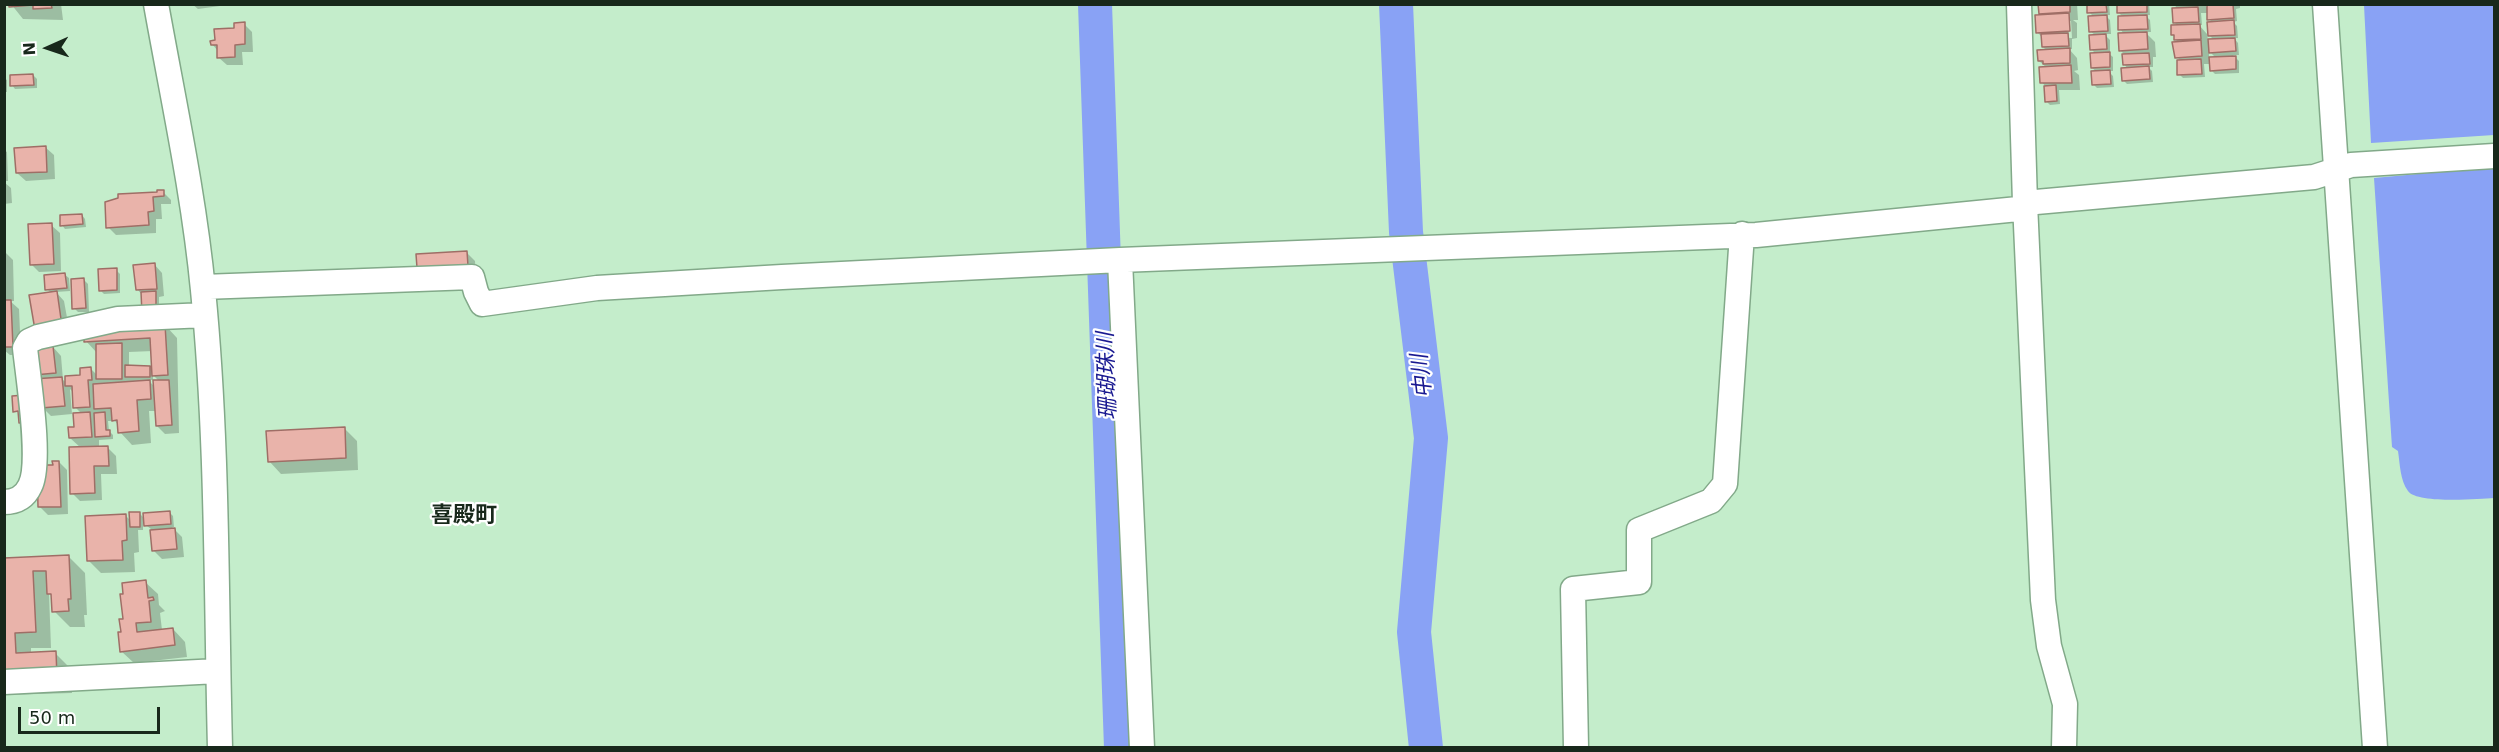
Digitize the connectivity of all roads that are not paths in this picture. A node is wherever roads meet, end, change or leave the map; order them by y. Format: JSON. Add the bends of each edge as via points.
{"nodes":[{"id":1,"x":156,"y":4,"type":"edge"},
{"id":2,"x":2019,"y":4,"type":"edge"},
{"id":3,"x":2325,"y":4,"type":"edge"},
{"id":4,"x":2494,"y":156,"type":"edge"},
{"id":5,"x":2334,"y":169,"type":"junction"},
{"id":6,"x":2025,"y":203,"type":"junction"},
{"id":7,"x":1742,"y":234,"type":"junction"},
{"id":8,"x":1117,"y":260,"type":"junction"},
{"id":9,"x":203,"y":287,"type":"junction"},
{"id":10,"x":205,"y":315,"type":"junction"},
{"id":11,"x":4,"y":502,"type":"edge"},
{"id":12,"x":218,"y":671,"type":"junction"},
{"id":13,"x":4,"y":682,"type":"edge"},
{"id":14,"x":220,"y":747,"type":"edge"},
{"id":15,"x":1142,"y":747,"type":"edge"},
{"id":16,"x":1576,"y":747,"type":"edge"},
{"id":17,"x":2064,"y":747,"type":"edge"},
{"id":18,"x":2375,"y":747,"type":"edge"}],
"edges":[{"from":1,"to":9,"type":"street"},
{"from":2,"to":6,"type":"street"},
{"from":3,"to":5,"type":"street"},
{"from":4,"to":5,"type":"street"},
{"from":5,"to":6,"type":"street","via":[[2314,177]]},
{"from":5,"to":18,"type":"street"},
{"from":6,"to":7,"type":"street","via":[[2018,209]]},
{"from":6,"to":17,"type":"street","via":[[2043,600],[2049,646],[2065,704]]},
{"from":7,"to":8,"type":"street"},
{"from":7,"to":16,"type":"street","via":[[1725,484],[1711,501],[1640,530],[1639,582],[1573,589]]},
{"from":8,"to":9,"type":"street","via":[[597,288],[482,304],[472,277]]},
{"from":8,"to":15,"type":"street"},
{"from":9,"to":10,"type":"street"},
{"from":10,"to":11,"type":"street","via":[[118,319],[29,341],[25,348],[35,456],[31,484],[14,502]]},
{"from":10,"to":12,"type":"street","via":[[216,501]]},
{"from":12,"to":13,"type":"street"},
{"from":12,"to":14,"type":"street"}]}
